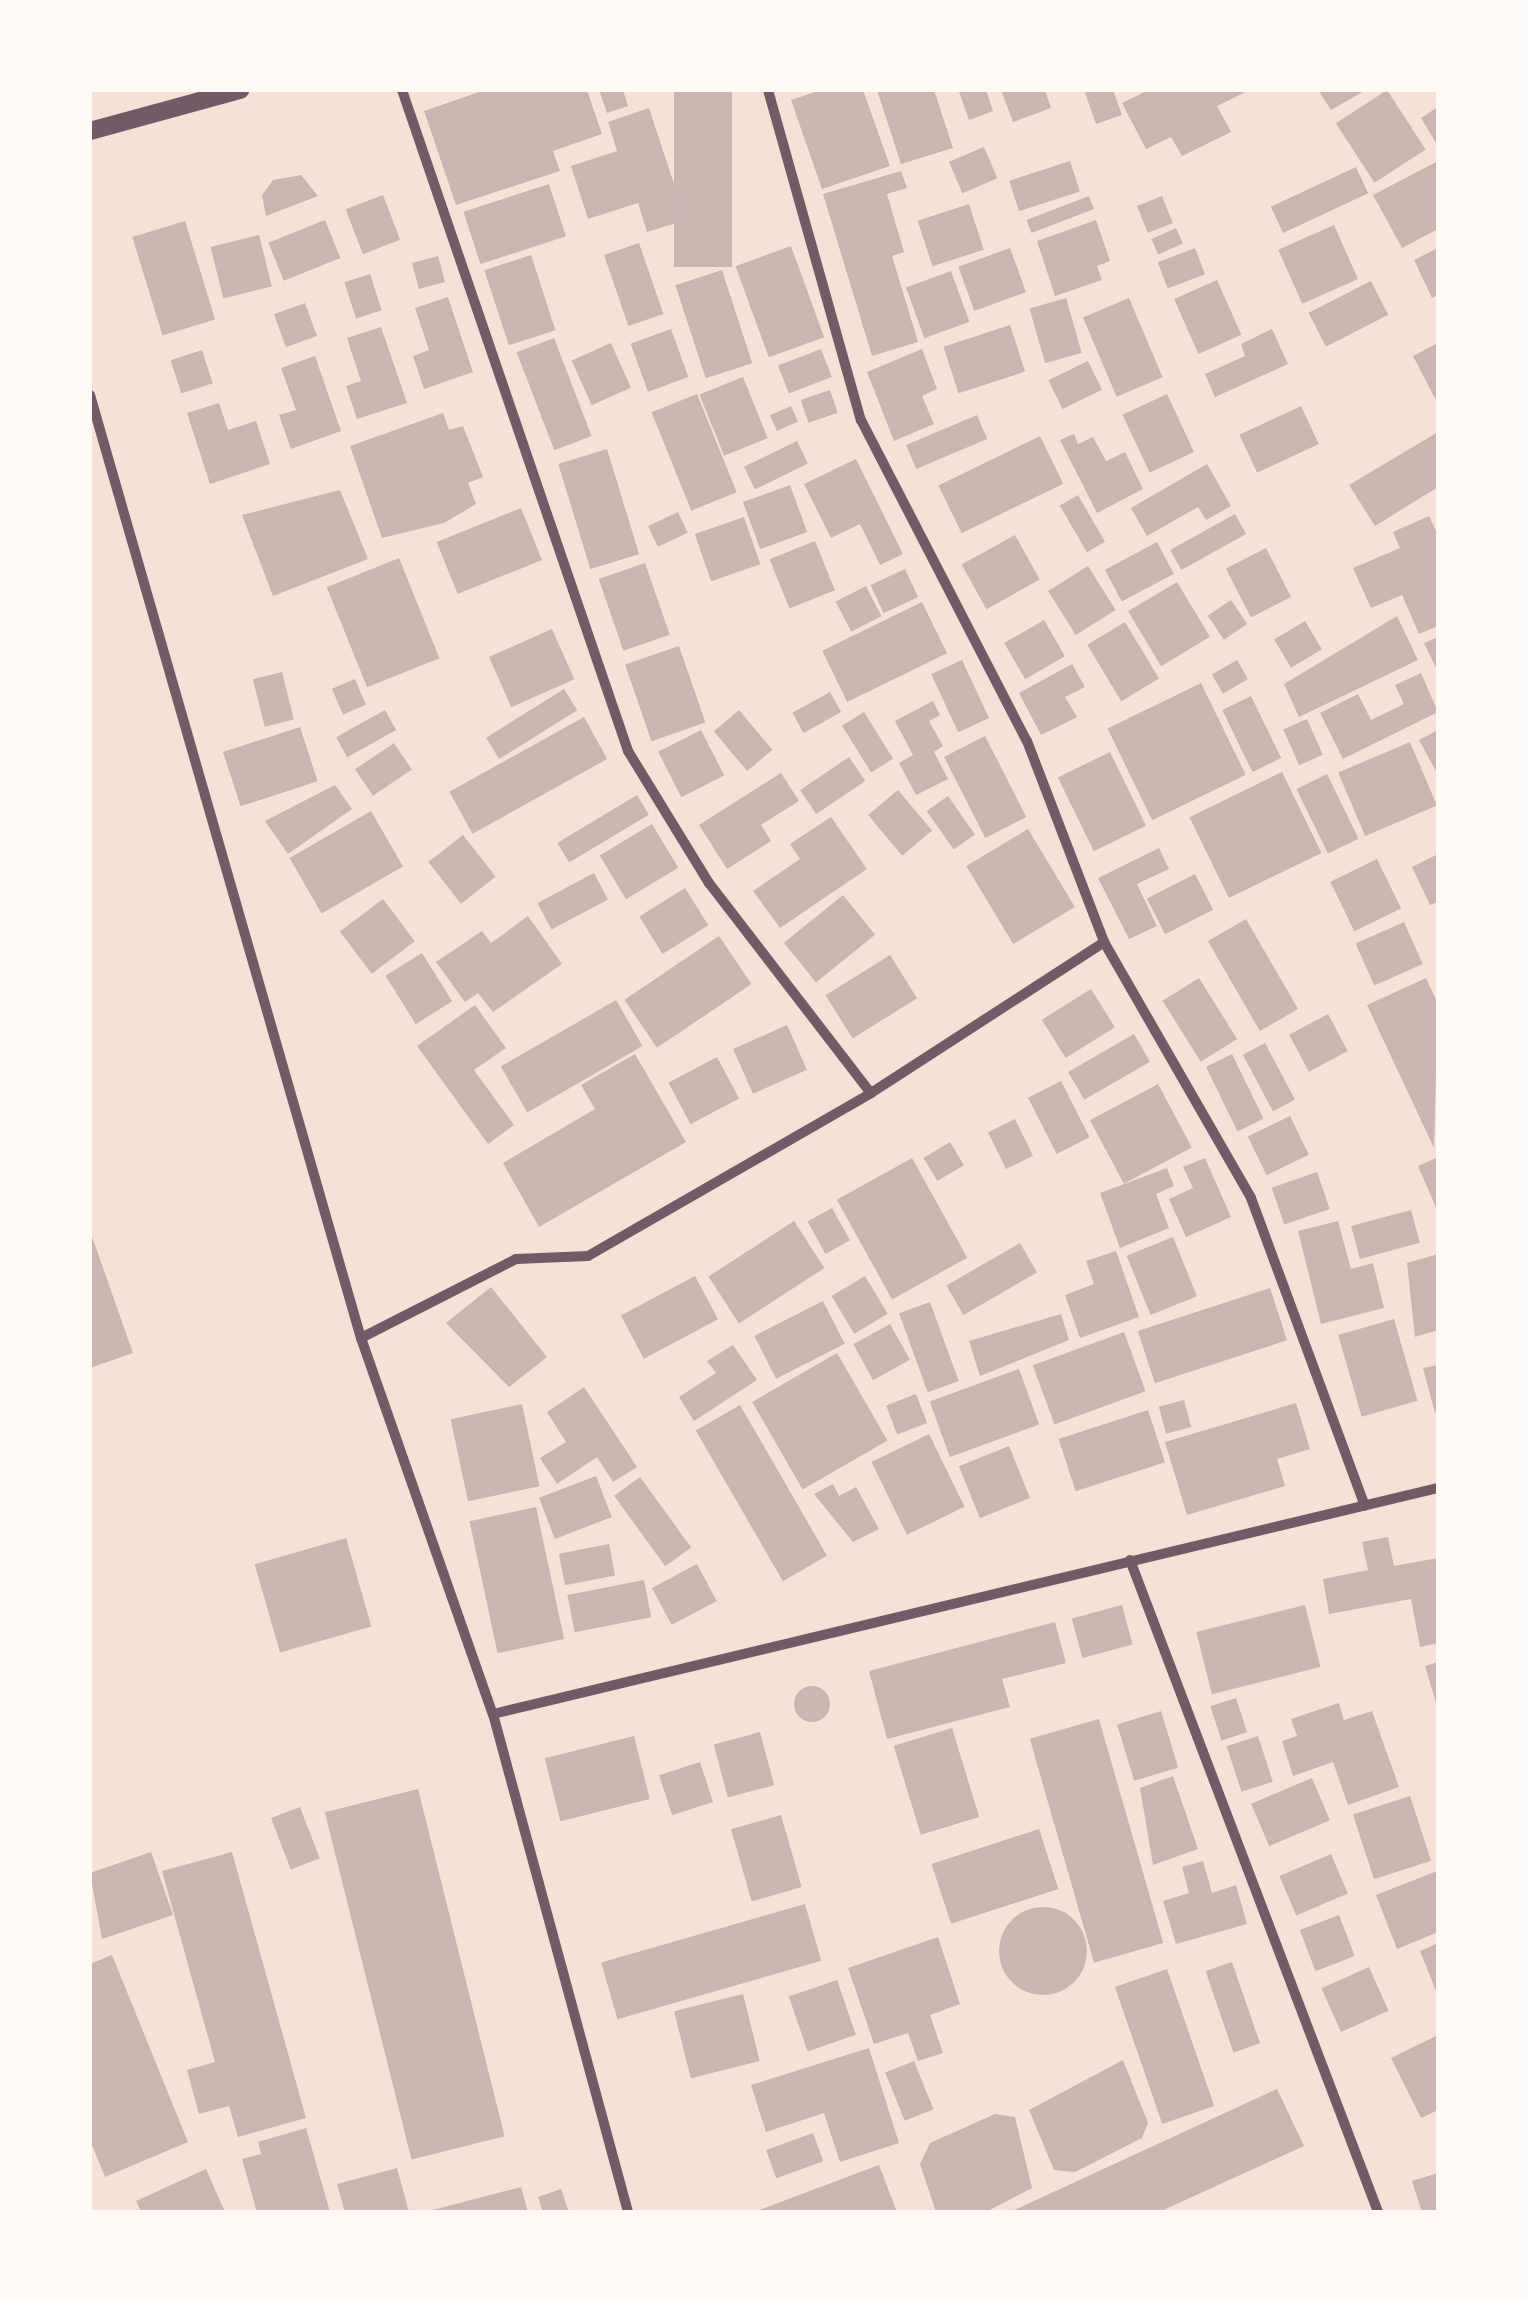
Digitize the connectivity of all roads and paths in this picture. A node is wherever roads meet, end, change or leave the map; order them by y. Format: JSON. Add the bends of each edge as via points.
{"nodes":[{"id":1,"x":240,"y":90,"type":"edge"},
{"id":2,"x":402,"y":90,"type":"edge"},
{"id":3,"x":768,"y":90,"type":"edge"},
{"id":4,"x":91,"y":128,"type":"edge"},
{"id":5,"x":90,"y":395,"type":"edge"},
{"id":6,"x":1104,"y":942,"type":"junction"},
{"id":7,"x":871,"y":1093,"type":"junction"},
{"id":8,"x":361,"y":1338,"type":"junction"},
{"id":9,"x":1438,"y":1488,"type":"edge"},
{"id":10,"x":1366,"y":1506,"type":"junction"},
{"id":11,"x":1130,"y":1560,"type":"junction"},
{"id":12,"x":493,"y":1714,"type":"junction"},
{"id":13,"x":628,"y":2212,"type":"edge"},
{"id":14,"x":1378,"y":2212,"type":"edge"}],
"edges":[{"from":1,"to":4,"type":"street"},
{"from":2,"to":7,"type":"street","via":[[628,751],[709,883]]},
{"from":3,"to":6,"type":"street","via":[[861,420],[1027,742]]},
{"from":5,"to":8,"type":"street"},
{"from":6,"to":7,"type":"street"},
{"from":6,"to":10,"type":"street","via":[[1252,1198]]},
{"from":7,"to":8,"type":"street","via":[[588,1256],[516,1258]]},
{"from":8,"to":12,"type":"street"},
{"from":9,"to":10,"type":"street"},
{"from":10,"to":11,"type":"street"},
{"from":11,"to":12,"type":"street"},
{"from":11,"to":14,"type":"street"},
{"from":12,"to":13,"type":"street"}]}
